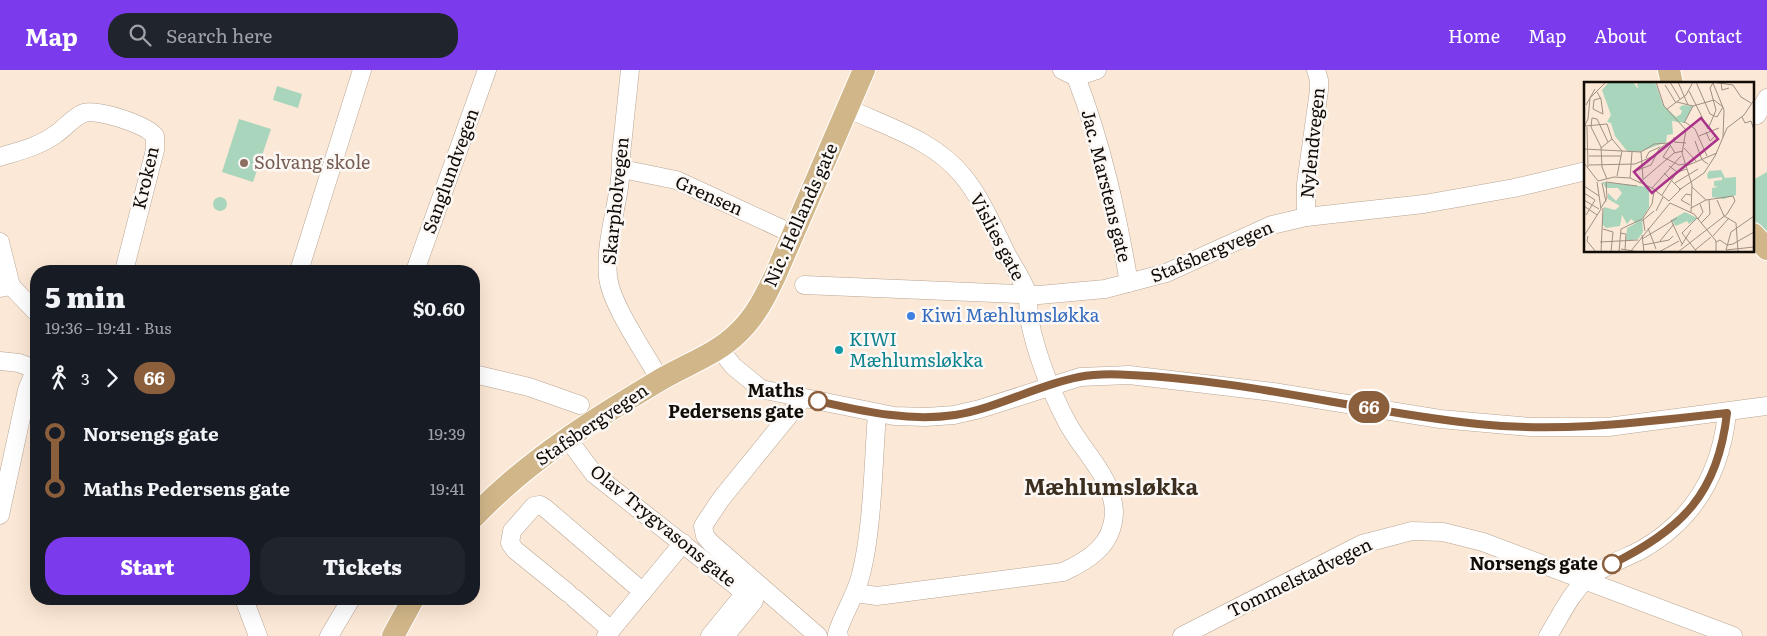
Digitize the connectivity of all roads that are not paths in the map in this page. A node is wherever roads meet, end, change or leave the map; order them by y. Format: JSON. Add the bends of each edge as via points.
{"nodes":[{"id":1,"x":362,"y":70,"type":"edge"},
{"id":2,"x":487,"y":70,"type":"edge"},
{"id":3,"x":630,"y":70,"type":"edge"},
{"id":4,"x":864,"y":70,"type":"edge"},
{"id":5,"x":1097,"y":70,"type":"edge"},
{"id":6,"x":1316,"y":70,"type":"edge"},
{"id":7,"x":1069,"y":73,"type":"edge"},
{"id":8,"x":1767,"y":98,"type":"edge"},
{"id":9,"x":847,"y":108,"type":"junction"},
{"id":10,"x":1757,"y":115,"type":"dead end"},
{"id":11,"x":0,"y":157,"type":"edge"},
{"id":12,"x":622,"y":169,"type":"junction"},
{"id":13,"x":1584,"y":172,"type":"edge"},
{"id":14,"x":1306,"y":217,"type":"junction"},
{"id":15,"x":793,"y":234,"type":"junction"},
{"id":16,"x":1754,"y":235,"type":"edge"},
{"id":17,"x":0,"y":242,"type":"edge"},
{"id":18,"x":1767,"y":249,"type":"edge"},
{"id":19,"x":126,"y":265,"type":"edge"},
{"id":20,"x":301,"y":265,"type":"edge"},
{"id":21,"x":417,"y":265,"type":"edge"},
{"id":22,"x":1129,"y":283,"type":"junction"},
{"id":23,"x":804,"y":285,"type":"dead end"},
{"id":24,"x":6,"y":287,"type":"edge"},
{"id":25,"x":1027,"y":293,"type":"junction"},
{"id":26,"x":30,"y":307,"type":"edge"},
{"id":27,"x":720,"y":348,"type":"junction"},
{"id":28,"x":0,"y":361,"type":"edge"},
{"id":29,"x":30,"y":366,"type":"edge"},
{"id":30,"x":480,"y":376,"type":"edge"},
{"id":31,"x":660,"y":380,"type":"junction"},
{"id":32,"x":30,"y":383,"type":"edge"},
{"id":33,"x":1051,"y":386,"type":"junction"},
{"id":34,"x":802,"y":398,"type":"junction"},
{"id":35,"x":580,"y":405,"type":"dead end"},
{"id":36,"x":1767,"y":406,"type":"edge"},
{"id":37,"x":1727,"y":413,"type":"junction"},
{"id":38,"x":877,"y":414,"type":"junction"},
{"id":39,"x":567,"y":438,"type":"junction"},
{"id":40,"x":480,"y":511,"type":"edge"},
{"id":41,"x":0,"y":515,"type":"edge"},
{"id":42,"x":683,"y":543,"type":"junction"},
{"id":43,"x":1586,"y":580,"type":"junction"},
{"id":44,"x":643,"y":592,"type":"junction"},
{"id":45,"x":744,"y":593,"type":"junction"},
{"id":46,"x":856,"y":593,"type":"junction"},
{"id":47,"x":246,"y":605,"type":"edge"},
{"id":48,"x":347,"y":605,"type":"edge"},
{"id":49,"x":410,"y":605,"type":"edge"},
{"id":50,"x":1202,"y":632,"type":"edge"},
{"id":51,"x":609,"y":633,"type":"edge"},
{"id":52,"x":837,"y":635,"type":"edge"},
{"id":53,"x":258,"y":636,"type":"edge"},
{"id":54,"x":329,"y":636,"type":"edge"},
{"id":55,"x":394,"y":636,"type":"edge"},
{"id":56,"x":710,"y":636,"type":"edge"},
{"id":57,"x":725,"y":636,"type":"edge"},
{"id":58,"x":818,"y":636,"type":"edge"},
{"id":59,"x":1182,"y":636,"type":"edge"},
{"id":60,"x":1548,"y":636,"type":"edge"},
{"id":61,"x":1733,"y":636,"type":"edge"}],
"edges":[{"from":1,"to":20,"type":"street"},
{"from":2,"to":21,"type":"street","name":"Sanglundvegen"},
{"from":3,"to":12,"type":"street","name":"Skarpholvegen"},
{"from":4,"to":9,"type":"main road","name":"Nic. Hellands gate"},
{"from":5,"to":7,"type":"street"},
{"from":6,"to":14,"type":"street","name":"Nylendvegen","via":[[1319,90],[1306,184]]},
{"from":7,"to":22,"type":"street","name":"Jac. Marstens gate","via":[[1103,157]]},
{"from":8,"to":10,"type":"street"},
{"from":9,"to":15,"type":"main road","name":"Nic. Hellands gate"},
{"from":9,"to":25,"type":"street","name":"Vislies gate","via":[[923,142],[963,175]]},
{"from":11,"to":19,"type":"street","name":"Kroken","via":[[44,142],[83,114],[93,112],[132,122],[151,131],[155,136],[155,150]]},
{"from":12,"to":15,"type":"street","name":"Grensen","via":[[676,180]]},
{"from":12,"to":31,"type":"street","name":"Skarpholvegen","via":[[608,279],[618,305]]},
{"from":13,"to":14,"type":"street","name":"Stafsbergvegen","via":[[1424,204]]},
{"from":14,"to":22,"type":"street","name":"Stafsbergvegen","via":[[1272,225],[1166,273]]},
{"from":15,"to":27,"type":"main road","name":"Nic. Hellands gate","via":[[754,315],[737,335]]},
{"from":16,"to":18,"type":"main road"},
{"from":17,"to":24,"type":"street"},
{"from":22,"to":25,"type":"street","name":"Stafsbergvegen","via":[[1084,292]]},
{"from":23,"to":25,"type":"street","name":"Stafsbergvegen","via":[[939,293]]},
{"from":24,"to":26,"type":"street"},
{"from":25,"to":33,"type":"street","name":"Vislies gate","via":[[1029,317]]},
{"from":27,"to":31,"type":"main road","name":"Stafsbergvegen"},
{"from":27,"to":34,"type":"street","via":[[733,366],[756,386]]},
{"from":28,"to":29,"type":"street"},
{"from":30,"to":35,"type":"street"},
{"from":31,"to":39,"type":"main road","name":"Stafsbergvegen"},
{"from":32,"to":41,"type":"street"},
{"from":33,"to":37,"type":"street","via":[[1080,377],[1129,375],[1272,392],[1440,419],[1530,427],[1608,427]]},
{"from":33,"to":38,"type":"street","via":[[954,415]]},
{"from":33,"to":46,"type":"street","name":"Vislies gate","via":[[1114,502],[1113,527],[1096,552],[1069,569],[1049,574],[877,596]]},
{"from":34,"to":38,"type":"street"},
{"from":34,"to":58,"type":"street","via":[[703,526],[711,543]]},
{"from":36,"to":37,"type":"street"},
{"from":37,"to":43,"type":"street","via":[[1719,459],[1710,480],[1690,509],[1642,549]]},
{"from":38,"to":46,"type":"street","via":[[867,535]]},
{"from":39,"to":40,"type":"main road","name":"Stafsbergvegen"},
{"from":39,"to":42,"type":"street","name":"Olav Trygvasons gate","via":[[594,474]]},
{"from":42,"to":44,"type":"street"},
{"from":42,"to":45,"type":"street","name":"Olav Trygvasons gate"},
{"from":43,"to":50,"type":"street","name":"Tommelstadvegen","via":[[1483,542],[1443,532],[1412,531],[1362,544]]},
{"from":43,"to":60,"type":"street","via":[[1572,596]]},
{"from":43,"to":61,"type":"street","name":"Tommelstadvegen"},
{"from":44,"to":51,"type":"street"},
{"from":44,"to":51,"type":"street","via":[[540,505],[534,506],[512,532],[510,543],[515,550],[571,595]]},
{"from":45,"to":56,"type":"street","name":"Olav Trygvasons gate"},
{"from":45,"to":57,"type":"street","via":[[754,601]]},
{"from":46,"to":52,"type":"street","via":[[842,615]]},
{"from":47,"to":53,"type":"street"},
{"from":48,"to":54,"type":"street"},
{"from":49,"to":55,"type":"main road"},
{"from":50,"to":59,"type":"street","name":"Tommelstadvegen"}]}
